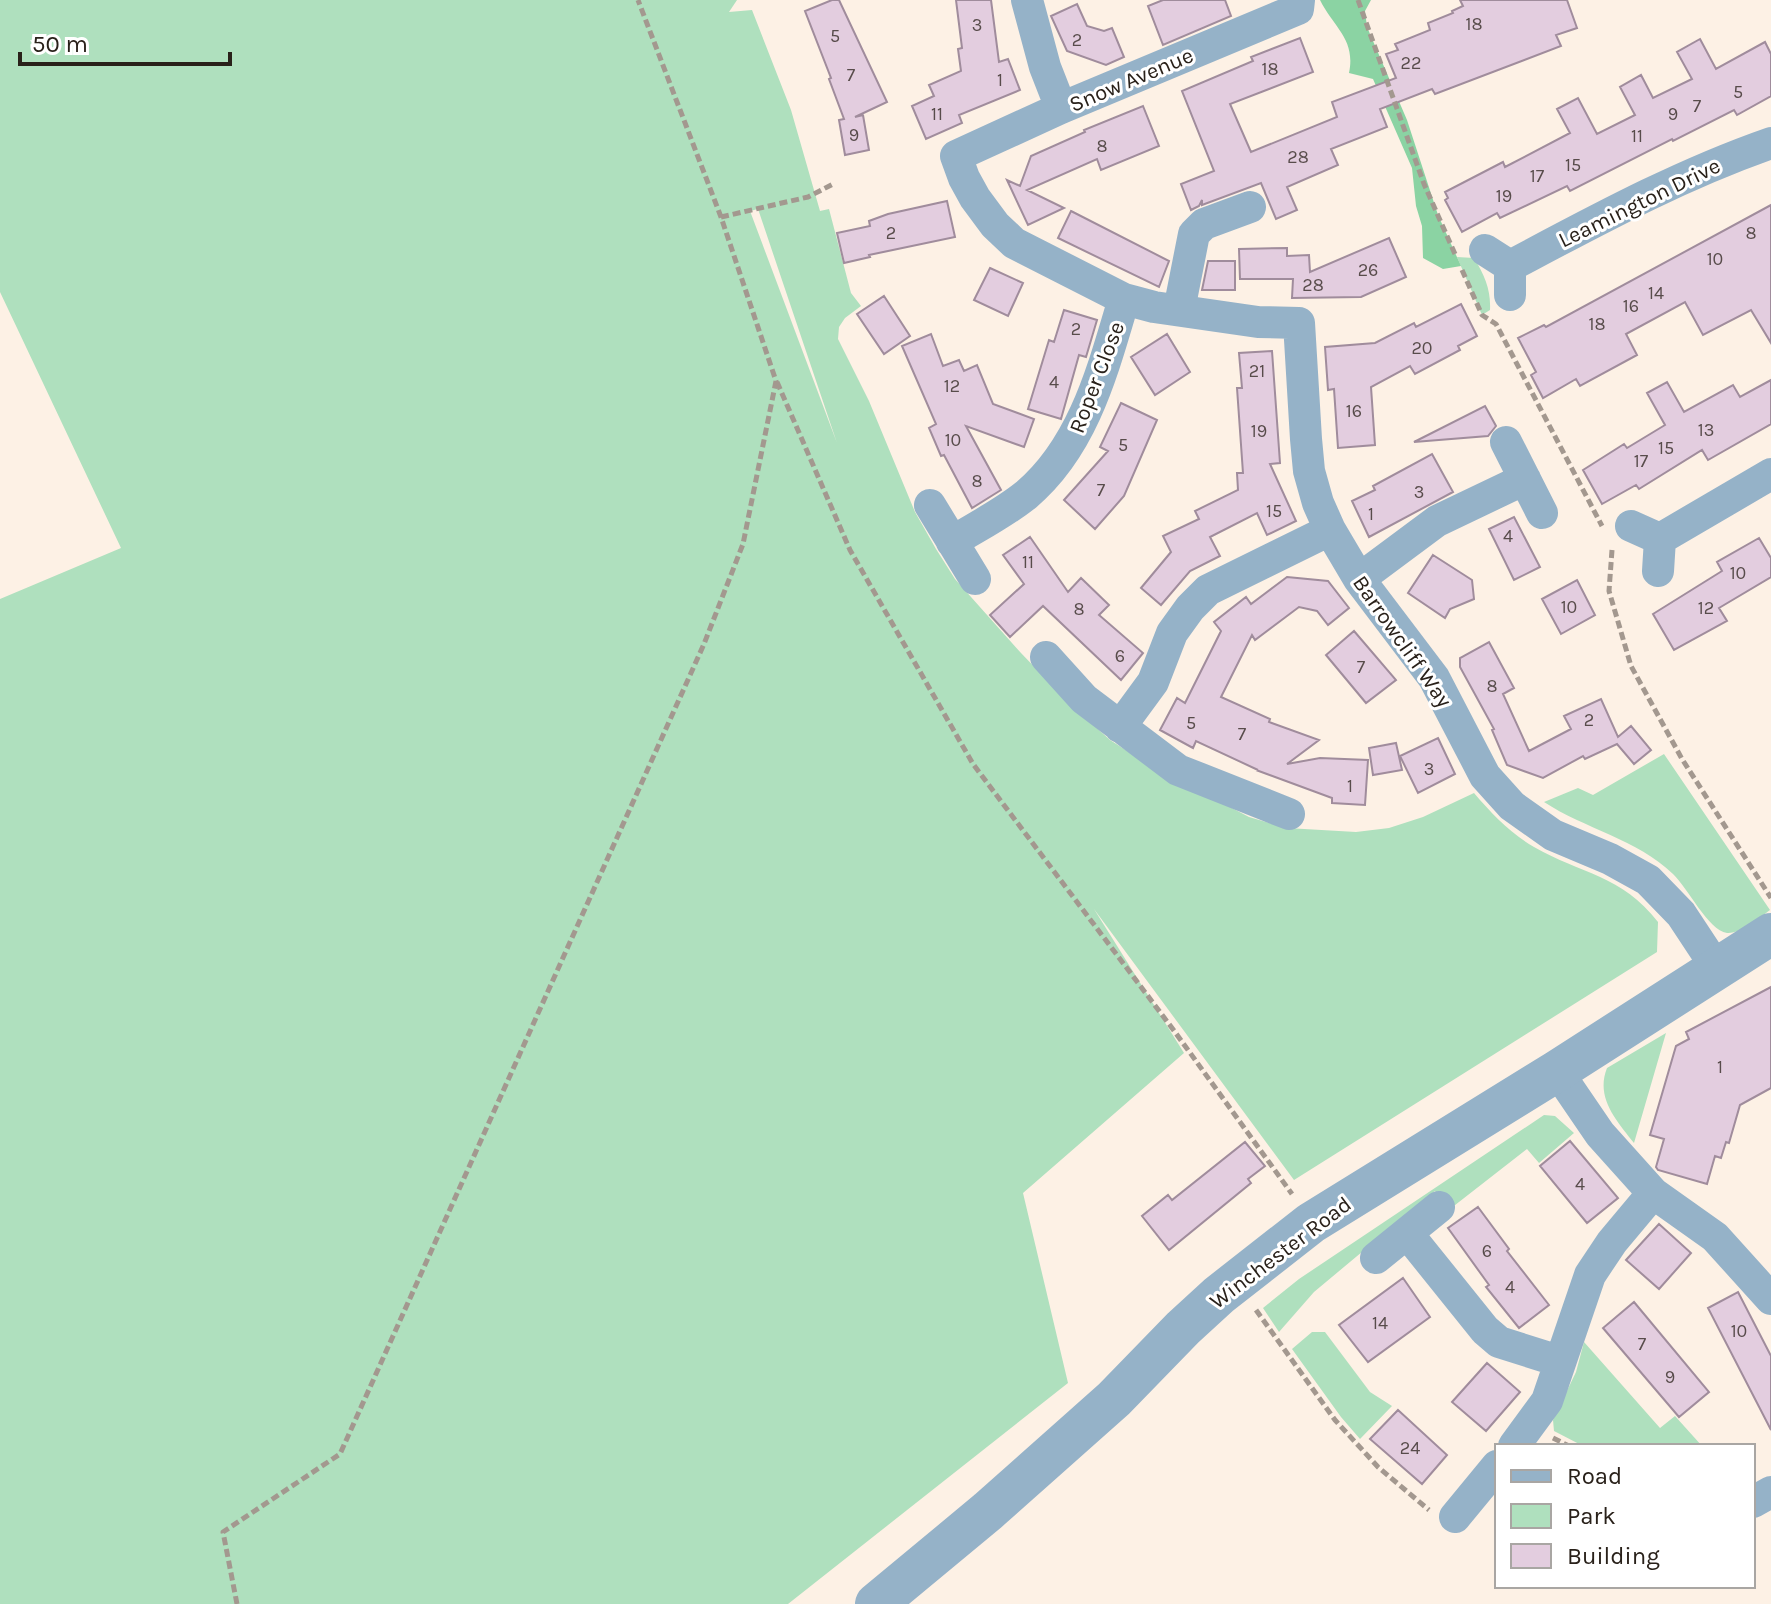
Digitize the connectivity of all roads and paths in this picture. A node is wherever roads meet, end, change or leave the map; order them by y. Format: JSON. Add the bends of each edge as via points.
{"nodes":[{"id":1,"x":638,"y":0,"type":"edge"},
{"id":2,"x":1027,"y":0,"type":"edge"},
{"id":3,"x":1299,"y":0,"type":"edge"},
{"id":4,"x":1358,"y":0,"type":"edge"},
{"id":5,"x":1061,"y":108,"type":"junction"},
{"id":6,"x":1771,"y":143,"type":"edge"},
{"id":7,"x":956,"y":156,"type":"joint"},
{"id":8,"x":833,"y":184,"type":"dead end"},
{"id":9,"x":1250,"y":207,"type":"dead end"},
{"id":10,"x":721,"y":217,"type":"junction"},
{"id":11,"x":1485,"y":267,"type":"junction"},
{"id":12,"x":1124,"y":299,"type":"junction"},
{"id":13,"x":1179,"y":310,"type":"junction"},
{"id":14,"x":776,"y":381,"type":"junction"},
{"id":15,"x":1506,"y":442,"type":"dead end"},
{"id":16,"x":1771,"y":474,"type":"edge"},
{"id":17,"x":1525,"y":479,"type":"junction"},
{"id":18,"x":930,"y":505,"type":"dead end"},
{"id":19,"x":1542,"y":513,"type":"dead end"},
{"id":20,"x":1330,"y":530,"type":"junction"},
{"id":21,"x":1626,"y":537,"type":"junction"},
{"id":22,"x":952,"y":542,"type":"junction"},
{"id":23,"x":1658,"y":571,"type":"dead end"},
{"id":24,"x":975,"y":579,"type":"dead end"},
{"id":25,"x":1359,"y":579,"type":"junction"},
{"id":26,"x":1046,"y":657,"type":"dead end"},
{"id":27,"x":1120,"y":727,"type":"junction"},
{"id":28,"x":1289,"y":814,"type":"dead end"},
{"id":29,"x":1771,"y":898,"type":"edge"},
{"id":30,"x":1771,"y":934,"type":"edge"},
{"id":31,"x":1716,"y":967,"type":"junction"},
{"id":32,"x":1557,"y":1071,"type":"junction"},
{"id":33,"x":1653,"y":1193,"type":"junction"},
{"id":34,"x":1439,"y":1207,"type":"dead end"},
{"id":35,"x":1311,"y":1223,"type":"junction"},
{"id":36,"x":1407,"y":1233,"type":"junction"},
{"id":37,"x":1376,"y":1258,"type":"dead end"},
{"id":38,"x":1244,"y":1274,"type":"junction"},
{"id":39,"x":1771,"y":1299,"type":"edge"},
{"id":40,"x":1559,"y":1361,"type":"junction"},
{"id":41,"x":1515,"y":1444,"type":"edge"},
{"id":42,"x":1495,"y":1468,"type":"edge"},
{"id":43,"x":1455,"y":1517,"type":"joint"},
{"id":44,"x":237,"y":1604,"type":"edge"},
{"id":45,"x":876,"y":1604,"type":"edge"}],
"edges":[{"from":1,"to":10,"type":"path"},
{"from":2,"to":5,"type":"street"},
{"from":3,"to":5,"type":"street","name":"Snow Avenue","via":[[1298,9]]},
{"from":4,"to":11,"type":"path","via":[[1424,184]]},
{"from":5,"to":7,"type":"street","name":"Snow Avenue"},
{"from":6,"to":11,"type":"street","name":"Leamington Drive"},
{"from":7,"to":12,"type":"street","name":"Barrowcliff Way","via":[[975,198],[1014,243]]},
{"from":8,"to":10,"type":"path","via":[[808,197]]},
{"from":9,"to":13,"type":"street","via":[[1204,224],[1194,234]]},
{"from":10,"to":14,"type":"path"},
{"from":11,"to":21,"type":"path","via":[[1482,315],[1496,324],[1601,522]]},
{"from":12,"to":13,"type":"street","name":"Barrowcliff Way"},
{"from":12,"to":22,"type":"street","name":"Roper Close","via":[[1085,412],[1060,459],[1023,497]]},
{"from":13,"to":20,"type":"street","name":"Barrowcliff Way","via":[[1299,323],[1309,471]]},
{"from":14,"to":35,"type":"path","via":[[850,550],[973,764]]},
{"from":14,"to":44,"type":"path","via":[[743,544],[704,644],[340,1454],[223,1532]]},
{"from":15,"to":17,"type":"street"},
{"from":16,"to":21,"type":"street"},
{"from":17,"to":19,"type":"street"},
{"from":17,"to":25,"type":"street","via":[[1437,521]]},
{"from":18,"to":22,"type":"street"},
{"from":20,"to":25,"type":"street","name":"Barrowcliff Way"},
{"from":20,"to":27,"type":"street","via":[[1208,590],[1172,633],[1153,682]]},
{"from":21,"to":23,"type":"street"},
{"from":21,"to":29,"type":"path","via":[[1610,566],[1609,591],[1631,666],[1682,759]]},
{"from":22,"to":24,"type":"street"},
{"from":25,"to":31,"type":"street","name":"Barrowcliff Way","via":[[1434,678],[1485,776],[1512,806],[1553,835],[1648,880],[1681,914]]},
{"from":26,"to":27,"type":"street","via":[[1084,699]]},
{"from":27,"to":28,"type":"street","via":[[1178,770]]},
{"from":30,"to":31,"type":"street","name":"Winchester Road"},
{"from":31,"to":32,"type":"street","name":"Winchester Road"},
{"from":32,"to":33,"type":"street","via":[[1600,1134]]},
{"from":32,"to":35,"type":"street","name":"Winchester Road"},
{"from":33,"to":39,"type":"street","via":[[1715,1237]]},
{"from":33,"to":40,"type":"street","via":[[1590,1275]]},
{"from":34,"to":36,"type":"street"},
{"from":35,"to":38,"type":"street","name":"Winchester Road"},
{"from":36,"to":37,"type":"street"},
{"from":36,"to":40,"type":"street","via":[[1499,1342]]},
{"from":38,"to":43,"type":"path","via":[[1256,1289],[1254,1306],[1335,1420],[1378,1467],[1438,1517]]},
{"from":38,"to":45,"type":"street","name":"Winchester Road","via":[[1114,1399]]},
{"from":40,"to":41,"type":"street","via":[[1547,1401]]},
{"from":42,"to":43,"type":"street"}]}
